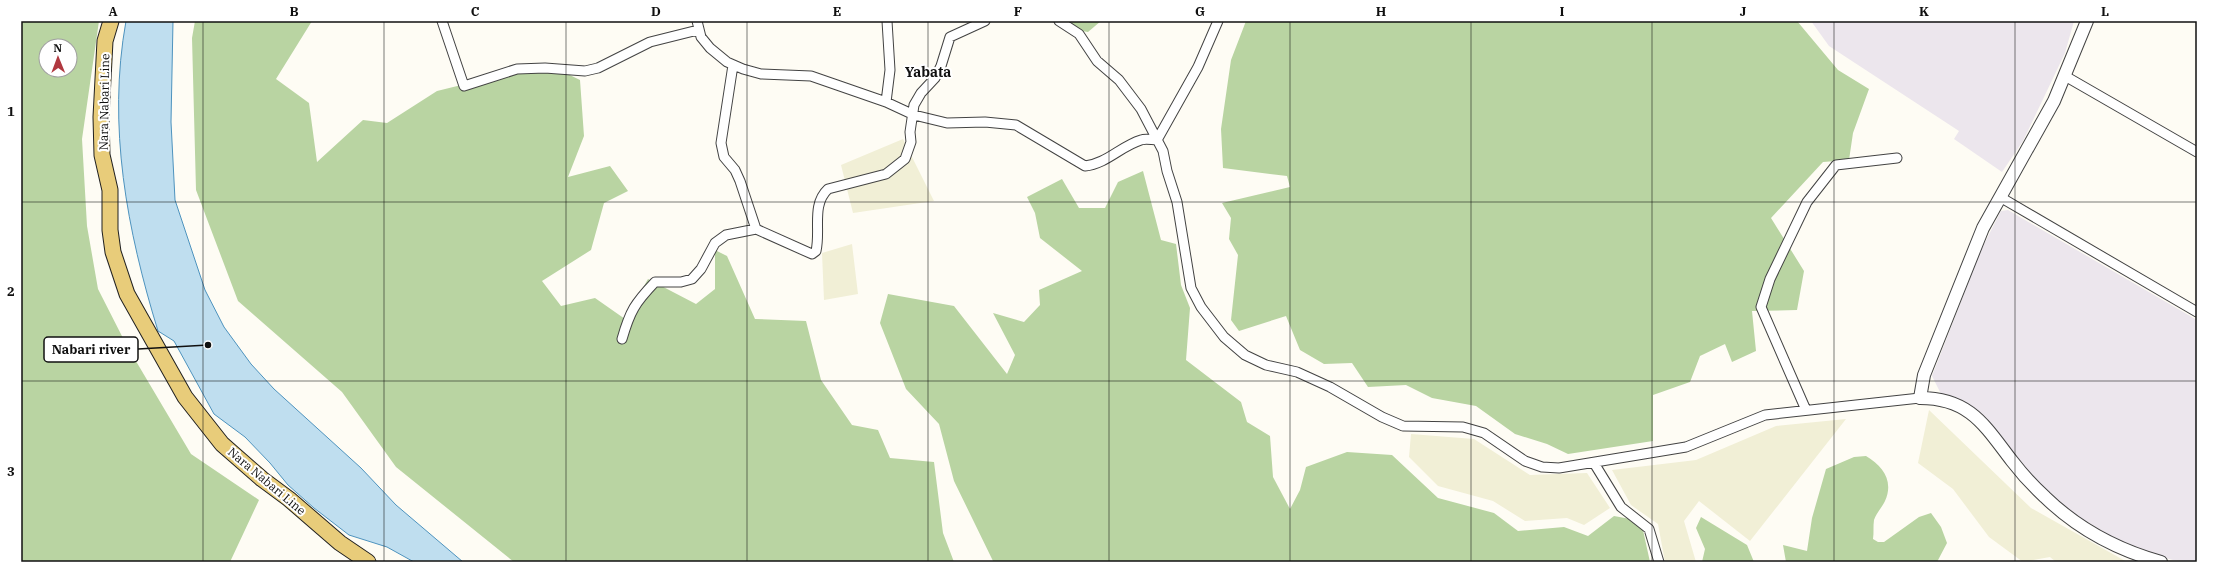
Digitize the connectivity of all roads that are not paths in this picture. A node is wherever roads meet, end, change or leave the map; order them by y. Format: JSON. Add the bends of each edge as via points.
{"nodes":[{"id":1,"x":111,"y":21,"type":"edge"},
{"id":2,"x":442,"y":21,"type":"edge"},
{"id":3,"x":887,"y":21,"type":"edge"},
{"id":4,"x":985,"y":21,"type":"edge"},
{"id":5,"x":1059,"y":21,"type":"edge"},
{"id":6,"x":1218,"y":21,"type":"edge"},
{"id":7,"x":2087,"y":21,"type":"edge"},
{"id":8,"x":697,"y":25,"type":"edge"},
{"id":9,"x":733,"y":65,"type":"junction"},
{"id":10,"x":2065,"y":76,"type":"junction"},
{"id":11,"x":886,"y":102,"type":"junction"},
{"id":12,"x":914,"y":115,"type":"junction"},
{"id":13,"x":1157,"y":140,"type":"junction"},
{"id":14,"x":2197,"y":152,"type":"edge"},
{"id":15,"x":1897,"y":158,"type":"dead end"},
{"id":16,"x":2000,"y":197,"type":"junction"},
{"id":17,"x":756,"y":229,"type":"junction"},
{"id":18,"x":2197,"y":312,"type":"edge"},
{"id":19,"x":622,"y":339,"type":"dead end"},
{"id":20,"x":1920,"y":398,"type":"junction"},
{"id":21,"x":1806,"y":410,"type":"junction"},
{"id":22,"x":1594,"y":463,"type":"junction"},
{"id":23,"x":368,"y":562,"type":"edge"},
{"id":24,"x":1659,"y":562,"type":"edge"},
{"id":25,"x":2160,"y":562,"type":"edge"}],
"edges":[{"from":1,"to":23,"type":"main road","name":"Nara Nabari Line","via":[[105,41],[101,117],[102,156],[110,190],[113,252],[127,294],[185,398],[222,444],[262,480],[289,499],[340,543]]},
{"from":2,"to":8,"type":"street","via":[[464,86],[517,69],[585,71],[598,68],[650,42]]},
{"from":3,"to":11,"type":"street","via":[[890,70]]},
{"from":4,"to":12,"type":"street","via":[[950,38],[935,78],[920,93],[914,105]]},
{"from":5,"to":13,"type":"street","via":[[1079,34],[1097,61],[1119,80],[1141,109]]},
{"from":6,"to":13,"type":"street","via":[[1198,67]]},
{"from":7,"to":10,"type":"street"},
{"from":8,"to":9,"type":"street","via":[[710,48]]},
{"from":9,"to":11,"type":"street","via":[[761,74],[811,76]]},
{"from":9,"to":17,"type":"street","via":[[721,143],[724,157],[740,181]]},
{"from":10,"to":14,"type":"street"},
{"from":10,"to":16,"type":"street","via":[[2032,142]]},
{"from":11,"to":12,"type":"street"},
{"from":12,"to":13,"type":"street","via":[[948,123],[985,122],[1016,125],[1085,166],[1108,158],[1142,139]]},
{"from":12,"to":17,"type":"street","via":[[909,150],[897,167],[886,174],[828,189],[821,195],[818,206],[817,245],[816,251],[812,254]]},
{"from":13,"to":22,"type":"street","via":[[1163,151],[1177,202],[1191,288],[1201,307],[1224,337],[1245,355],[1266,365],[1297,372],[1324,384],[1403,426],[1463,428],[1484,433],[1525,460],[1542,467],[1559,468]]},
{"from":15,"to":21,"type":"street","via":[[1836,165],[1807,202],[1770,279],[1761,307]]},
{"from":16,"to":18,"type":"street"},
{"from":16,"to":20,"type":"street","via":[[1974,249],[1924,375]]},
{"from":17,"to":19,"type":"street","via":[[726,236],[715,243],[701,269],[692,279],[681,282],[655,282],[636,303],[628,317]]},
{"from":20,"to":21,"type":"street"},
{"from":20,"to":25,"type":"street","via":[[1945,400],[1965,408],[1982,422],[2026,478],[2070,518],[2106,540]]},
{"from":21,"to":22,"type":"street","via":[[1765,416],[1686,447]]},
{"from":22,"to":24,"type":"street","via":[[1621,507],[1649,529]]}]}
